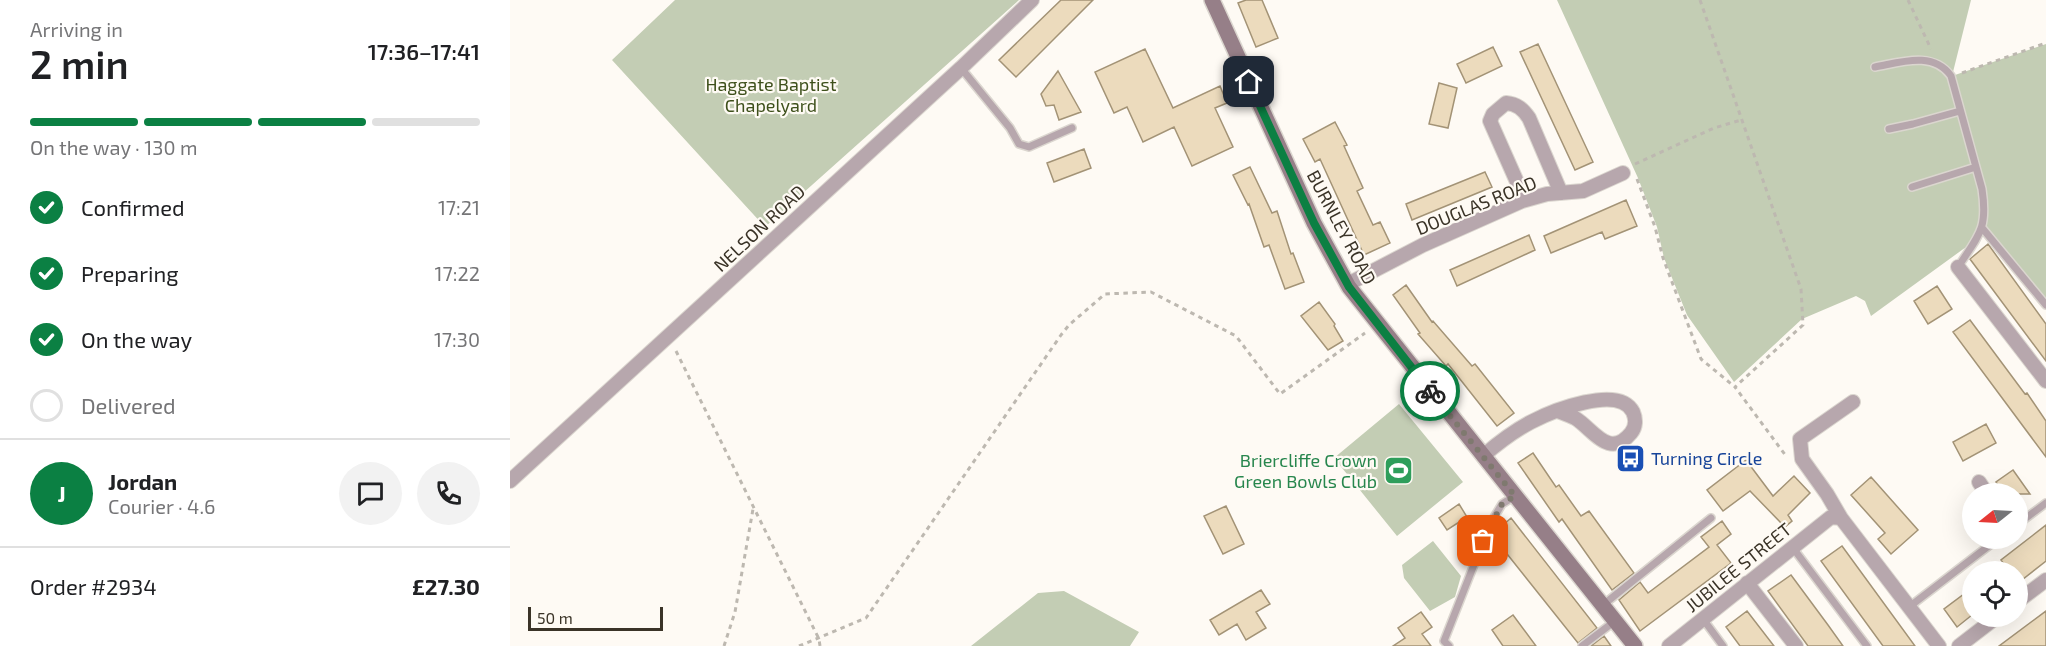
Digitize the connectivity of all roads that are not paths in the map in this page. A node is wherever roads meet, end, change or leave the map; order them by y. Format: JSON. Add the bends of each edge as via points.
{"nodes":[{"id":1,"x":1032,"y":0,"type":"edge"},
{"id":2,"x":1212,"y":0,"type":"edge"},
{"id":3,"x":1875,"y":67,"type":"dead end"},
{"id":4,"x":962,"y":68,"type":"junction"},
{"id":5,"x":1960,"y":111,"type":"junction"},
{"id":6,"x":1072,"y":128,"type":"dead end"},
{"id":7,"x":1888,"y":129,"type":"dead end"},
{"id":8,"x":1976,"y":167,"type":"junction"},
{"id":9,"x":1625,"y":172,"type":"road end"},
{"id":10,"x":1912,"y":187,"type":"dead end"},
{"id":11,"x":1562,"y":193,"type":"junction"},
{"id":12,"x":1525,"y":200,"type":"junction"},
{"id":13,"x":1983,"y":229,"type":"junction"},
{"id":14,"x":1958,"y":267,"type":"joint"},
{"id":15,"x":1347,"y":284,"type":"junction"},
{"id":16,"x":2046,"y":305,"type":"edge"},
{"id":17,"x":2046,"y":381,"type":"edge"},
{"id":18,"x":1852,"y":402,"type":"dead end"},
{"id":19,"x":1558,"y":411,"type":"junction"},
{"id":20,"x":1483,"y":456,"type":"junction"},
{"id":21,"x":511,"y":479,"type":"edge"},
{"id":22,"x":1515,"y":496,"type":"junction"},
{"id":23,"x":2046,"y":502,"type":"edge"},
{"id":24,"x":2028,"y":516,"type":"edge"},
{"id":25,"x":1711,"y":518,"type":"dead end"},
{"id":26,"x":1836,"y":518,"type":"junction"},
{"id":27,"x":1792,"y":547,"type":"junction"},
{"id":28,"x":1985,"y":549,"type":"edge"},
{"id":29,"x":2046,"y":580,"type":"edge"},
{"id":30,"x":1747,"y":583,"type":"junction"},
{"id":31,"x":2028,"y":594,"type":"edge"},
{"id":32,"x":1603,"y":605,"type":"junction"},
{"id":33,"x":1909,"y":607,"type":"junction"},
{"id":34,"x":1703,"y":619,"type":"junction"},
{"id":35,"x":1615,"y":621,"type":"junction"},
{"id":36,"x":1984,"y":627,"type":"edge"},
{"id":37,"x":1449,"y":646,"type":"edge"},
{"id":38,"x":1582,"y":646,"type":"edge"},
{"id":39,"x":1635,"y":646,"type":"edge"},
{"id":40,"x":1669,"y":646,"type":"edge"},
{"id":41,"x":1723,"y":646,"type":"edge"},
{"id":42,"x":1796,"y":646,"type":"edge"},
{"id":43,"x":1867,"y":646,"type":"edge"},
{"id":44,"x":1939,"y":646,"type":"edge"},
{"id":45,"x":1959,"y":646,"type":"edge"}],
"edges":[{"from":1,"to":4,"type":"street","name":"NELSON ROAD"},
{"from":2,"to":15,"type":"street","name":"BURNLEY ROAD","via":[[1314,223]]},
{"from":3,"to":5,"type":"lane","via":[[1912,60],[1944,66],[1952,76]]},
{"from":4,"to":6,"type":"lane","via":[[1019,144],[1029,147]]},
{"from":4,"to":21,"type":"street","name":"NELSON ROAD"},
{"from":5,"to":7,"type":"lane"},
{"from":5,"to":8,"type":"lane"},
{"from":8,"to":10,"type":"lane"},
{"from":8,"to":13,"type":"lane","via":[[1985,207]]},
{"from":9,"to":11,"type":"street","name":"DOUGLAS ROAD","via":[[1583,191]]},
{"from":11,"to":12,"type":"street","name":"DOUGLAS ROAD"},
{"from":11,"to":12,"type":"street","via":[[1529,118],[1523,110],[1506,103],[1490,121]]},
{"from":12,"to":15,"type":"street","name":"DOUGLAS ROAD"},
{"from":13,"to":14,"type":"lane"},
{"from":13,"to":16,"type":"lane"},
{"from":14,"to":17,"type":"street"},
{"from":15,"to":20,"type":"street","name":"BURNLEY ROAD"},
{"from":18,"to":26,"type":"street","via":[[1800,439],[1802,459],[1827,494]]},
{"from":19,"to":19,"type":"street","via":[[1611,399],[1623,401],[1632,410],[1636,423],[1624,441],[1613,444]]},
{"from":19,"to":20,"type":"street","via":[[1512,433]]},
{"from":20,"to":22,"type":"street","name":"BURNLEY ROAD"},
{"from":22,"to":32,"type":"street","name":"BURNLEY ROAD"},
{"from":22,"to":37,"type":"lane","via":[[1502,504],[1490,524],[1444,641]]},
{"from":23,"to":24,"type":"lane"},
{"from":25,"to":32,"type":"lane"},
{"from":26,"to":27,"type":"street","name":"JUBILEE STREET"},
{"from":26,"to":33,"type":"street"},
{"from":27,"to":30,"type":"street","name":"JUBILEE STREET"},
{"from":27,"to":43,"type":"lane"},
{"from":28,"to":33,"type":"lane"},
{"from":29,"to":31,"type":"street"},
{"from":30,"to":34,"type":"street","name":"JUBILEE STREET"},
{"from":30,"to":42,"type":"street"},
{"from":32,"to":35,"type":"street","name":"BURNLEY ROAD"},
{"from":33,"to":44,"type":"street"},
{"from":34,"to":40,"type":"street","name":"JUBILEE STREET"},
{"from":34,"to":41,"type":"lane"},
{"from":35,"to":38,"type":"lane"},
{"from":35,"to":39,"type":"street","name":"BURNLEY ROAD"},
{"from":36,"to":45,"type":"street"}]}
